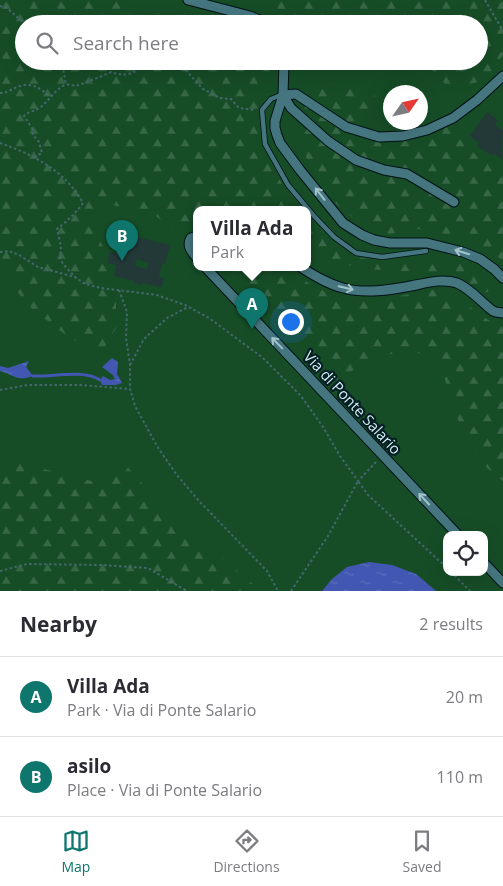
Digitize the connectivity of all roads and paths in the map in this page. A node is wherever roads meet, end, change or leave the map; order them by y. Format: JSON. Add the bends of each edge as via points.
{"nodes":[{"id":1,"x":188,"y":0,"type":"edge"},
{"id":2,"x":485,"y":0,"type":"edge"},
{"id":3,"x":0,"y":6,"type":"edge"},
{"id":4,"x":15,"y":15,"type":"edge"},
{"id":5,"x":246,"y":15,"type":"edge"},
{"id":6,"x":503,"y":31,"type":"edge"},
{"id":7,"x":62,"y":70,"type":"edge"},
{"id":8,"x":138,"y":70,"type":"edge"},
{"id":9,"x":186,"y":70,"type":"edge"},
{"id":10,"x":284,"y":70,"type":"edge"},
{"id":11,"x":503,"y":76,"type":"edge"},
{"id":12,"x":66,"y":84,"type":"junction"},
{"id":13,"x":0,"y":92,"type":"edge"},
{"id":14,"x":283,"y":95,"type":"junction"},
{"id":15,"x":50,"y":97,"type":"junction"},
{"id":16,"x":262,"y":110,"type":"junction"},
{"id":17,"x":0,"y":143,"type":"edge"},
{"id":18,"x":34,"y":158,"type":"junction"},
{"id":19,"x":454,"y":202,"type":"dead end"},
{"id":20,"x":306,"y":206,"type":"edge"},
{"id":21,"x":311,"y":212,"type":"edge"},
{"id":22,"x":193,"y":237,"type":"edge"},
{"id":23,"x":426,"y":251,"type":"dead end"},
{"id":24,"x":0,"y":252,"type":"edge"},
{"id":25,"x":193,"y":254,"type":"edge"},
{"id":26,"x":209,"y":271,"type":"edge"},
{"id":27,"x":307,"y":271,"type":"edge"},
{"id":28,"x":75,"y":277,"type":"junction"},
{"id":29,"x":503,"y":278,"type":"edge"},
{"id":30,"x":119,"y":290,"type":"junction"},
{"id":31,"x":188,"y":307,"type":"junction"},
{"id":32,"x":503,"y":313,"type":"edge"},
{"id":33,"x":130,"y":365,"type":"junction"},
{"id":34,"x":130,"y":389,"type":"junction"},
{"id":35,"x":0,"y":390,"type":"edge"},
{"id":36,"x":378,"y":460,"type":"dead end"},
{"id":37,"x":358,"y":481,"type":"junction"},
{"id":38,"x":454,"y":531,"type":"edge"},
{"id":39,"x":443,"y":564,"type":"edge"},
{"id":40,"x":488,"y":567,"type":"edge"},
{"id":41,"x":0,"y":571,"type":"edge"},
{"id":42,"x":455,"y":576,"type":"edge"},
{"id":43,"x":503,"y":583,"type":"edge"},
{"id":44,"x":187,"y":591,"type":"edge"},
{"id":45,"x":278,"y":591,"type":"edge"},
{"id":46,"x":291,"y":591,"type":"edge"},
{"id":47,"x":470,"y":591,"type":"edge"}],
"edges":[{"from":1,"to":5,"type":"street"},
{"from":2,"to":6,"type":"path"},
{"from":3,"to":4,"type":"path"},
{"from":7,"to":12,"type":"path"},
{"from":8,"to":12,"type":"path","via":[[121,75],[111,72],[76,86]]},
{"from":9,"to":16,"type":"path","via":[[203,89],[220,98],[231,99],[239,108]]},
{"from":10,"to":14,"type":"street"},
{"from":11,"to":14,"type":"street","via":[[453,118],[403,136],[379,137],[346,127],[296,94]]},
{"from":12,"to":15,"type":"path"},
{"from":13,"to":15,"type":"path","via":[[31,84]]},
{"from":14,"to":16,"type":"lane","via":[[271,99]]},
{"from":14,"to":19,"type":"street","via":[[290,108],[356,160],[407,174]]},
{"from":29,"to":14,"type":"street","one_way":true,"via":[[480,259],[463,252],[427,243],[374,240],[343,223],[280,143],[275,120]]},
{"from":15,"to":18,"type":"path","via":[[39,109],[24,116],[41,148],[42,153]]},
{"from":16,"to":20,"type":"lane","via":[[266,144],[288,185]]},
{"from":17,"to":18,"type":"path"},
{"from":18,"to":28,"type":"path","via":[[59,173],[83,202],[58,229],[60,258]]},
{"from":21,"to":23,"type":"lane","via":[[334,237],[356,253],[382,256]]},
{"from":22,"to":25,"type":"street","via":[[188,245]]},
{"from":24,"to":28,"type":"path","via":[[9,251],[38,267]]},
{"from":38,"to":26,"type":"street","name":"Via di Ponte Salario","one_way":true},
{"from":27,"to":32,"type":"street","one_way":true,"via":[[331,284],[355,290],[393,289],[448,281],[466,288],[496,312]]},
{"from":28,"to":30,"type":"path","via":[[85,284]]},
{"from":30,"to":31,"type":"path","via":[[157,296]]},
{"from":30,"to":33,"type":"path","via":[[127,312]]},
{"from":31,"to":33,"type":"path","via":[[166,318],[144,339]]},
{"from":31,"to":37,"type":"path","via":[[209,318],[263,358],[301,396]]},
{"from":33,"to":34,"type":"path"},
{"from":34,"to":35,"type":"path","via":[[28,385]]},
{"from":34,"to":45,"type":"path","via":[[135,406],[176,474],[267,571]]},
{"from":36,"to":37,"type":"path"},
{"from":37,"to":39,"type":"path","via":[[368,495]]},
{"from":37,"to":46,"type":"path","via":[[328,536]]},
{"from":40,"to":43,"type":"street"},
{"from":41,"to":44,"type":"path","via":[[27,564],[148,568]]},
{"from":42,"to":47,"type":"path"}]}
